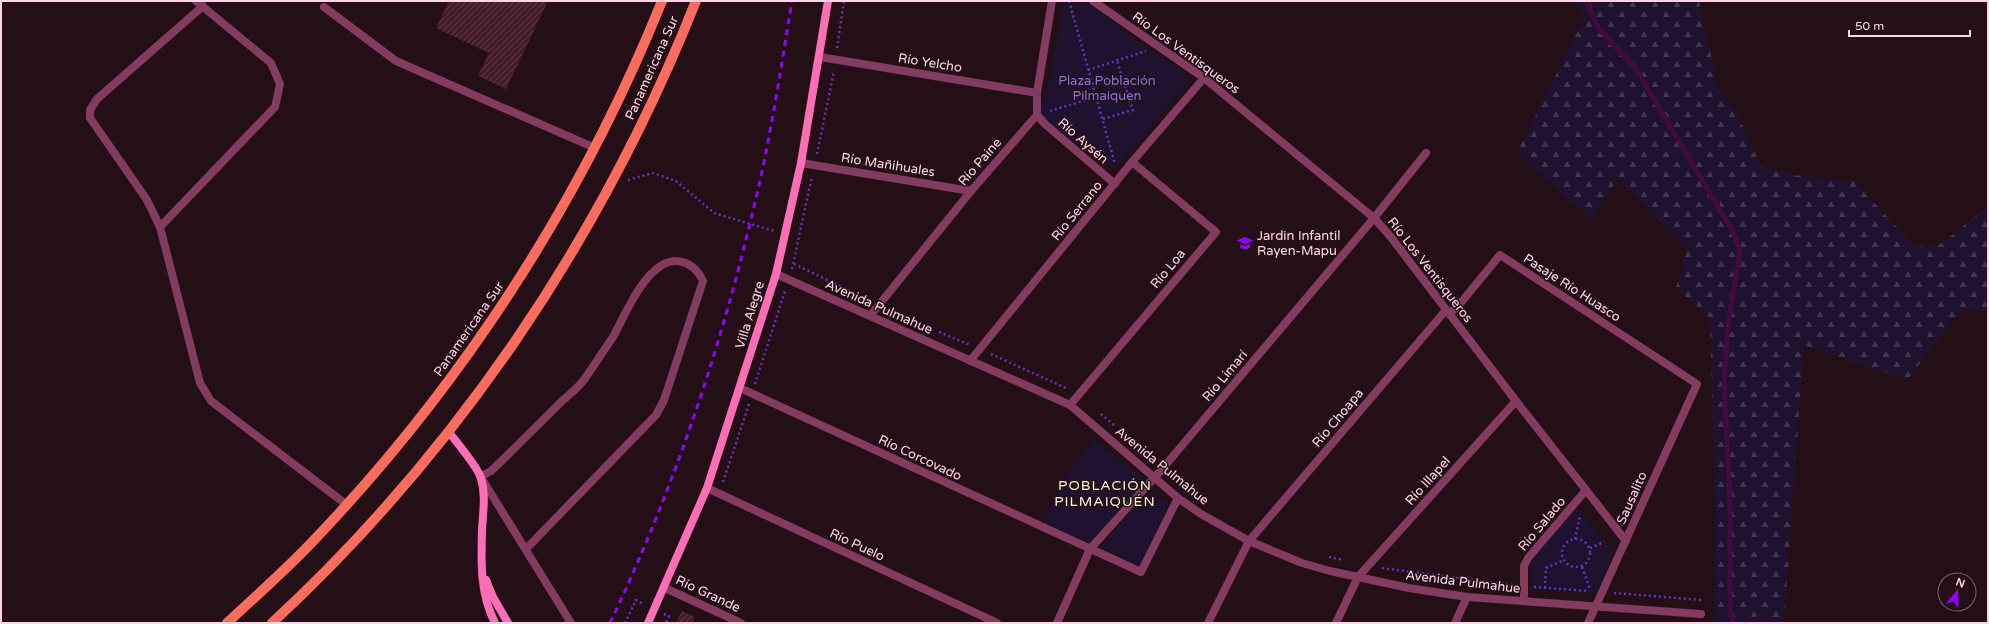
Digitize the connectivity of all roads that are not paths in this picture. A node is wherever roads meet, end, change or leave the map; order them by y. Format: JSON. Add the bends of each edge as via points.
{"nodes":[{"id":1,"x":196,"y":1,"type":"edge"},
{"id":2,"x":662,"y":1,"type":"edge"},
{"id":3,"x":696,"y":1,"type":"edge"},
{"id":4,"x":828,"y":1,"type":"edge"},
{"id":5,"x":1052,"y":1,"type":"edge"},
{"id":6,"x":1093,"y":1,"type":"edge"},
{"id":7,"x":203,"y":6,"type":"junction"},
{"id":8,"x":324,"y":7,"type":"dead end"},
{"id":9,"x":820,"y":57,"type":"junction"},
{"id":10,"x":1204,"y":78,"type":"junction"},
{"id":11,"x":1037,"y":93,"type":"junction"},
{"id":12,"x":1037,"y":114,"type":"junction"},
{"id":13,"x":595,"y":148,"type":"junction"},
{"id":14,"x":1426,"y":153,"type":"dead end"},
{"id":15,"x":1132,"y":162,"type":"junction"},
{"id":16,"x":801,"y":163,"type":"junction"},
{"id":17,"x":1115,"y":184,"type":"junction"},
{"id":18,"x":971,"y":191,"type":"junction"},
{"id":19,"x":1374,"y":218,"type":"junction"},
{"id":20,"x":160,"y":228,"type":"junction"},
{"id":21,"x":776,"y":274,"type":"junction"},
{"id":22,"x":1447,"y":312,"type":"junction"},
{"id":23,"x":870,"y":316,"type":"junction"},
{"id":24,"x":970,"y":361,"type":"junction"},
{"id":25,"x":1697,"y":384,"type":"joint"},
{"id":26,"x":740,"y":388,"type":"junction"},
{"id":27,"x":1516,"y":401,"type":"junction"},
{"id":28,"x":1070,"y":405,"type":"junction"},
{"id":29,"x":450,"y":432,"type":"junction"},
{"id":30,"x":480,"y":477,"type":"junction"},
{"id":31,"x":1154,"y":478,"type":"junction"},
{"id":32,"x":708,"y":488,"type":"junction"},
{"id":33,"x":1586,"y":490,"type":"junction"},
{"id":34,"x":1178,"y":498,"type":"junction"},
{"id":35,"x":347,"y":505,"type":"junction"},
{"id":36,"x":1249,"y":541,"type":"junction"},
{"id":37,"x":1626,"y":541,"type":"junction"},
{"id":38,"x":1090,"y":549,"type":"junction"},
{"id":39,"x":526,"y":550,"type":"junction"},
{"id":40,"x":482,"y":566,"type":"junction"},
{"id":41,"x":1358,"y":577,"type":"junction"},
{"id":42,"x":665,"y":588,"type":"junction"},
{"id":43,"x":1467,"y":597,"type":"junction"},
{"id":44,"x":1524,"y":601,"type":"junction"},
{"id":45,"x":1596,"y":607,"type":"junction"},
{"id":46,"x":1701,"y":614,"type":"dead end"},
{"id":47,"x":227,"y":623,"type":"edge"},
{"id":48,"x":272,"y":623,"type":"edge"},
{"id":49,"x":495,"y":623,"type":"edge"},
{"id":50,"x":508,"y":623,"type":"edge"},
{"id":51,"x":571,"y":623,"type":"edge"},
{"id":52,"x":648,"y":623,"type":"edge"},
{"id":53,"x":741,"y":623,"type":"edge"},
{"id":54,"x":997,"y":623,"type":"edge"},
{"id":55,"x":1057,"y":623,"type":"edge"},
{"id":56,"x":1208,"y":623,"type":"edge"},
{"id":57,"x":1336,"y":623,"type":"edge"},
{"id":58,"x":1455,"y":623,"type":"edge"},
{"id":59,"x":1588,"y":623,"type":"edge"}],
"edges":[{"from":1,"to":7,"type":"street"},
{"from":2,"to":13,"type":"main road","name":"Panamericana Sur","via":[[637,61]]},
{"from":3,"to":29,"type":"main road","name":"Panamericana Sur","via":[[654,98],[576,246],[527,325]]},
{"from":4,"to":9,"type":"main road","name":"Villa Alegre"},
{"from":5,"to":11,"type":"street"},
{"from":6,"to":10,"type":"street","name":"Río Los Ventisqueros"},
{"from":7,"to":20,"type":"street","via":[[97,99],[90,110],[90,118],[147,200]]},
{"from":7,"to":20,"type":"street","via":[[271,63],[280,84],[275,107]]},
{"from":8,"to":13,"type":"street","via":[[396,61]]},
{"from":9,"to":11,"type":"street","name":"Río Yelcho"},
{"from":9,"to":16,"type":"main road","name":"Villa Alegre"},
{"from":10,"to":15,"type":"street","name":"Río Serrano"},
{"from":10,"to":19,"type":"street","name":"Río Los Ventisqueros"},
{"from":11,"to":12,"type":"street"},
{"from":12,"to":17,"type":"street","name":"Río Aysén","via":[[1045,124]]},
{"from":12,"to":18,"type":"street","name":"Río Paine"},
{"from":13,"to":35,"type":"main road","name":"Panamericana Sur","via":[[544,241],[508,297],[430,406]]},
{"from":14,"to":19,"type":"street","name":"Río Limarí"},
{"from":15,"to":17,"type":"street","name":"Río Serrano"},
{"from":15,"to":28,"type":"street","name":"Río Loa","via":[[1216,232]]},
{"from":16,"to":18,"type":"street","name":"Río Mañihuales"},
{"from":16,"to":21,"type":"main road","name":"Villa Alegre"},
{"from":17,"to":24,"type":"street","name":"Río Serrano"},
{"from":18,"to":23,"type":"street","name":"Río Paine"},
{"from":19,"to":22,"type":"street","name":"Río Los Ventisqueros"},
{"from":19,"to":31,"type":"street","name":"Río Limarí"},
{"from":20,"to":35,"type":"street","via":[[200,383],[211,401]]},
{"from":21,"to":23,"type":"street","name":"Avenida Pulmahue"},
{"from":21,"to":26,"type":"main road","name":"Villa Alegre"},
{"from":22,"to":25,"type":"street","name":"Pasaje Río Huasco","via":[[1459,305],[1500,255]]},
{"from":22,"to":27,"type":"street","name":"Río Los Ventisqueros"},
{"from":22,"to":36,"type":"street","name":"Río Choapa"},
{"from":23,"to":24,"type":"street","name":"Avenida Pulmahue"},
{"from":24,"to":28,"type":"street","name":"Avenida Pulmahue"},
{"from":25,"to":37,"type":"street","name":"Sausalito"},
{"from":26,"to":32,"type":"main road","name":"Villa Alegre"},
{"from":26,"to":38,"type":"street","name":"Río Corcovado"},
{"from":27,"to":33,"type":"street","name":"Río Los Ventisqueros"},
{"from":27,"to":41,"type":"street","name":"Río Illapel"},
{"from":28,"to":31,"type":"street","name":"Avenida Pulmahue"},
{"from":29,"to":30,"type":"main road"},
{"from":29,"to":48,"type":"main road","name":"Panamericana Sur","via":[[362,533]]},
{"from":30,"to":39,"type":"street"},
{"from":30,"to":39,"type":"street","via":[[491,470],[585,379],[632,301],[654,271],[663,264],[674,261],[684,262],[699,272],[703,281],[664,400],[656,415]]},
{"from":30,"to":40,"type":"main road","via":[[485,501]]},
{"from":31,"to":34,"type":"street","name":"Avenida Pulmahue"},
{"from":31,"to":38,"type":"street","name":"Río Limarí"},
{"from":32,"to":42,"type":"main road","name":"Villa Alegre"},
{"from":32,"to":54,"type":"street","name":"Río Puelo"},
{"from":33,"to":37,"type":"street","name":"Río Los Ventisqueros"},
{"from":33,"to":44,"type":"street","name":"Río Salado","via":[[1528,558],[1524,566]]},
{"from":34,"to":36,"type":"street","name":"Avenida Pulmahue"},
{"from":34,"to":38,"type":"street","name":"Río Corcovado","via":[[1141,572]]},
{"from":35,"to":47,"type":"main road","name":"Panamericana Sur"},
{"from":36,"to":41,"type":"street","name":"Avenida Pulmahue","via":[[1302,563]]},
{"from":36,"to":56,"type":"street","name":"Río Choapa"},
{"from":37,"to":45,"type":"street","name":"Sausalito"},
{"from":38,"to":55,"type":"street","name":"Río Limarí"},
{"from":39,"to":51,"type":"street"},
{"from":40,"to":49,"type":"main road","via":[[486,600]]},
{"from":40,"to":50,"type":"main road","via":[[493,597]]},
{"from":41,"to":43,"type":"street","name":"Avenida Pulmahue"},
{"from":41,"to":57,"type":"street","name":"Río Illapel"},
{"from":42,"to":52,"type":"main road","name":"Villa Alegre"},
{"from":42,"to":53,"type":"street","name":"Río Grande"},
{"from":43,"to":44,"type":"street","name":"Avenida Pulmahue"},
{"from":43,"to":58,"type":"street"},
{"from":44,"to":45,"type":"street","name":"Avenida Pulmahue"},
{"from":45,"to":46,"type":"street","name":"Avenida Pulmahue"},
{"from":45,"to":59,"type":"street","name":"Sausalito"}]}
